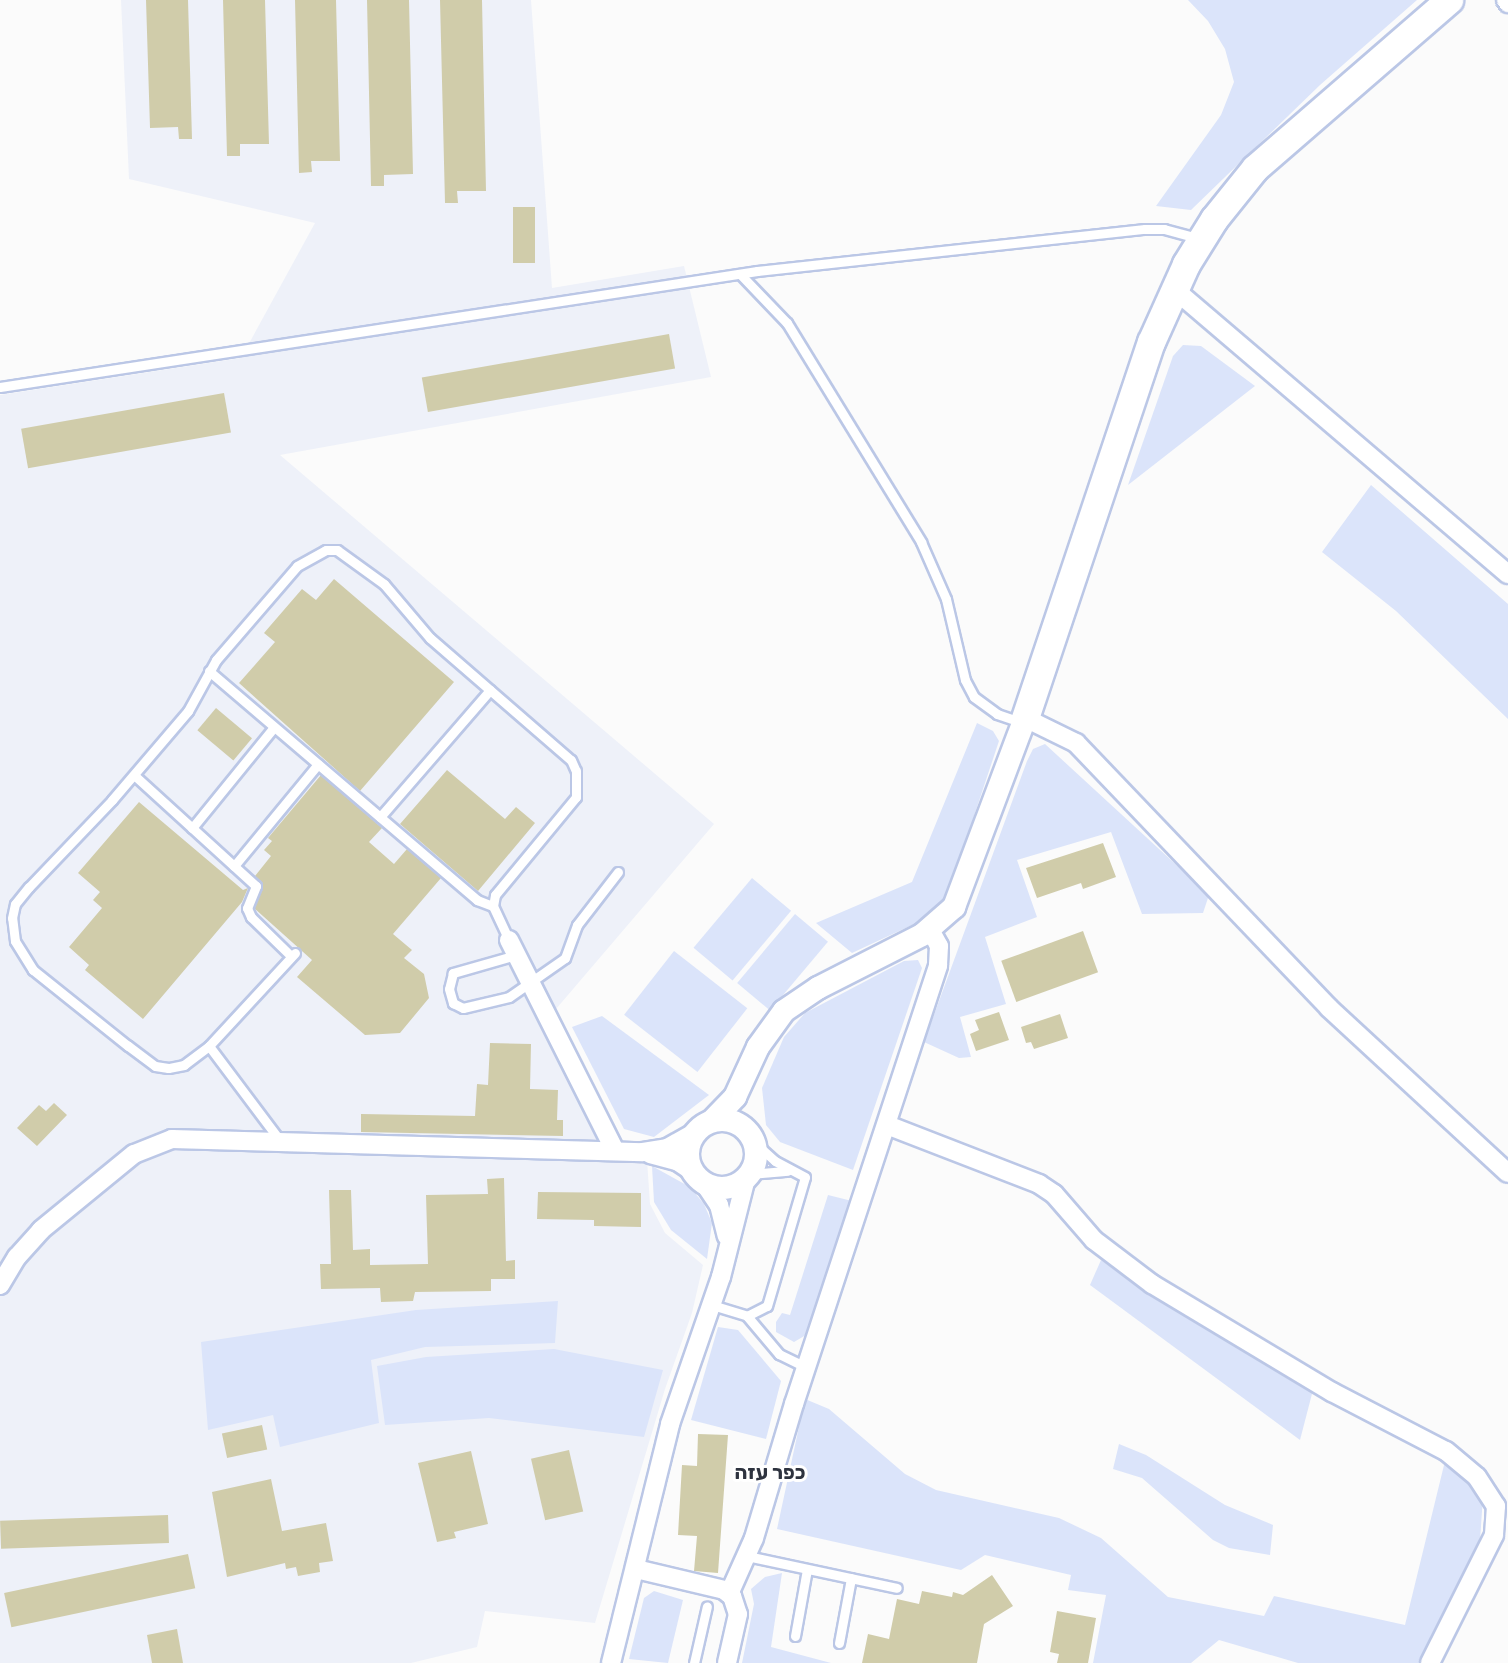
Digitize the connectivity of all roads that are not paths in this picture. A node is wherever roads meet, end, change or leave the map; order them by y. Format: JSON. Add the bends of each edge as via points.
{"nodes":[{"id":1,"x":1449,"y":0,"type":"edge"},
{"id":2,"x":1202,"y":239,"type":"junction"},
{"id":3,"x":740,"y":274,"type":"junction"},
{"id":4,"x":1173,"y":289,"type":"junction"},
{"id":5,"x":0,"y":387,"type":"edge"},
{"id":6,"x":1508,"y":574,"type":"edge"},
{"id":7,"x":208,"y":671,"type":"junction"},
{"id":8,"x":490,"y":690,"type":"junction"},
{"id":9,"x":1024,"y":720,"type":"junction"},
{"id":10,"x":274,"y":727,"type":"junction"},
{"id":11,"x":318,"y":764,"type":"junction"},
{"id":12,"x":134,"y":775,"type":"junction"},
{"id":13,"x":380,"y":817,"type":"junction"},
{"id":14,"x":192,"y":828,"type":"junction"},
{"id":15,"x":234,"y":866,"type":"junction"},
{"id":16,"x":618,"y":872,"type":"dead end"},
{"id":17,"x":493,"y":906,"type":"junction"},
{"id":18,"x":930,"y":930,"type":"junction"},
{"id":19,"x":512,"y":947,"type":"junction"},
{"id":20,"x":531,"y":985,"type":"junction"},
{"id":21,"x":209,"y":1046,"type":"junction"},
{"id":22,"x":742,"y":1085,"type":"junction"},
{"id":23,"x":886,"y":1125,"type":"junction"},
{"id":24,"x":703,"y":1127,"type":"junction"},
{"id":25,"x":753,"y":1139,"type":"junction"},
{"id":26,"x":281,"y":1142,"type":"junction"},
{"id":27,"x":615,"y":1151,"type":"junction"},
{"id":28,"x":643,"y":1152,"type":"junction"},
{"id":29,"x":790,"y":1171,"type":"junction"},
{"id":30,"x":1508,"y":1173,"type":"edge"},
{"id":31,"x":748,"y":1176,"type":"junction"},
{"id":32,"x":698,"y":1177,"type":"junction"},
{"id":33,"x":729,"y":1247,"type":"junction"},
{"id":34,"x":0,"y":1286,"type":"edge"},
{"id":35,"x":712,"y":1305,"type":"junction"},
{"id":36,"x":747,"y":1316,"type":"junction"},
{"id":37,"x":806,"y":1367,"type":"junction"},
{"id":38,"x":747,"y":1556,"type":"junction"},
{"id":39,"x":636,"y":1569,"type":"junction"},
{"id":40,"x":807,"y":1569,"type":"junction"},
{"id":41,"x":851,"y":1578,"type":"junction"},
{"id":42,"x":897,"y":1588,"type":"dead end"},
{"id":43,"x":729,"y":1594,"type":"junction"},
{"id":44,"x":707,"y":1606,"type":"dead end"},
{"id":45,"x":795,"y":1636,"type":"dead end"},
{"id":46,"x":839,"y":1643,"type":"dead end"},
{"id":47,"x":611,"y":1663,"type":"edge"},
{"id":48,"x":694,"y":1663,"type":"edge"},
{"id":49,"x":728,"y":1663,"type":"edge"},
{"id":50,"x":1430,"y":1663,"type":"edge"}],
"edges":[{"from":1,"to":2,"type":"main road","via":[[1269,155],[1238,188]]},
{"from":2,"to":3,"type":"lane","via":[[1164,229],[1145,230]]},
{"from":2,"to":4,"type":"main road"},
{"from":3,"to":5,"type":"lane"},
{"from":3,"to":9,"type":"lane","via":[[787,323],[921,542],[946,599],[965,680],[974,697],[997,714]]},
{"from":4,"to":6,"type":"street"},
{"from":4,"to":9,"type":"main road","via":[[1151,342]]},
{"from":7,"to":8,"type":"lane","via":[[297,566],[326,550],[337,550],[384,584],[430,638]]},
{"from":7,"to":10,"type":"lane"},
{"from":7,"to":12,"type":"lane","via":[[188,711]]},
{"from":8,"to":13,"type":"lane"},
{"from":8,"to":17,"type":"lane","via":[[571,759],[577,785],[568,810],[495,895]]},
{"from":9,"to":18,"type":"street","via":[[962,893],[946,917]]},
{"from":9,"to":30,"type":"street","via":[[1076,743],[1329,1008]]},
{"from":10,"to":11,"type":"lane"},
{"from":10,"to":14,"type":"lane"},
{"from":11,"to":13,"type":"lane"},
{"from":11,"to":15,"type":"lane"},
{"from":12,"to":14,"type":"lane"},
{"from":12,"to":21,"type":"lane","via":[[15,904],[15,941],[33,970],[155,1066],[184,1065]]},
{"from":13,"to":17,"type":"lane","via":[[477,900]]},
{"from":14,"to":15,"type":"lane"},
{"from":15,"to":21,"type":"lane","via":[[256,886],[247,908],[251,917],[293,954]]},
{"from":16,"to":20,"type":"lane","via":[[578,925],[570,952]]},
{"from":17,"to":19,"type":"lane"},
{"from":18,"to":22,"type":"street","via":[[818,988],[784,1011],[758,1047]]},
{"from":18,"to":23,"type":"street","via":[[939,946],[938,965]]},
{"from":19,"to":20,"type":"street"},
{"from":19,"to":20,"type":"lane","via":[[453,973],[448,989],[453,1003],[463,1008],[509,997]]},
{"from":20,"to":27,"type":"street"},
{"from":21,"to":26,"type":"lane"},
{"from":22,"to":24,"type":"street"},
{"from":22,"to":25,"type":"street","via":[[745,1121]]},
{"from":23,"to":37,"type":"street"},
{"from":23,"to":50,"type":"street","via":[[1039,1184],[1054,1194],[1094,1240],[1152,1284],[1332,1392],[1446,1450],[1477,1477],[1496,1506],[1494,1535]]},
{"from":24,"to":25,"type":"street","via":[[735,1122]]},
{"from":24,"to":28,"type":"street","via":[[667,1148]]},
{"from":24,"to":32,"type":"street","via":[[687,1152]]},
{"from":25,"to":29,"type":"lane"},
{"from":25,"to":31,"type":"street","via":[[756,1158]]},
{"from":26,"to":27,"type":"street"},
{"from":26,"to":34,"type":"street","via":[[172,1139],[152,1145],[41,1230],[17,1257]]},
{"from":27,"to":28,"type":"street"},
{"from":28,"to":32,"type":"street","via":[[677,1161]]},
{"from":29,"to":31,"type":"lane"},
{"from":29,"to":36,"type":"lane","via":[[805,1177],[767,1306]]},
{"from":31,"to":32,"type":"street","via":[[726,1188]]},
{"from":31,"to":33,"type":"street"},
{"from":32,"to":33,"type":"street","via":[[719,1205]]},
{"from":33,"to":35,"type":"street"},
{"from":35,"to":36,"type":"lane"},
{"from":35,"to":39,"type":"street","via":[[670,1424]]},
{"from":36,"to":37,"type":"lane","via":[[779,1354]]},
{"from":37,"to":38,"type":"street"},
{"from":38,"to":40,"type":"lane"},
{"from":38,"to":43,"type":"street"},
{"from":39,"to":43,"type":"street"},
{"from":39,"to":47,"type":"street"},
{"from":40,"to":41,"type":"lane"},
{"from":40,"to":45,"type":"lane"},
{"from":41,"to":42,"type":"lane"},
{"from":41,"to":46,"type":"lane"},
{"from":43,"to":49,"type":"street","via":[[738,1614]]},
{"from":44,"to":48,"type":"lane"}]}
